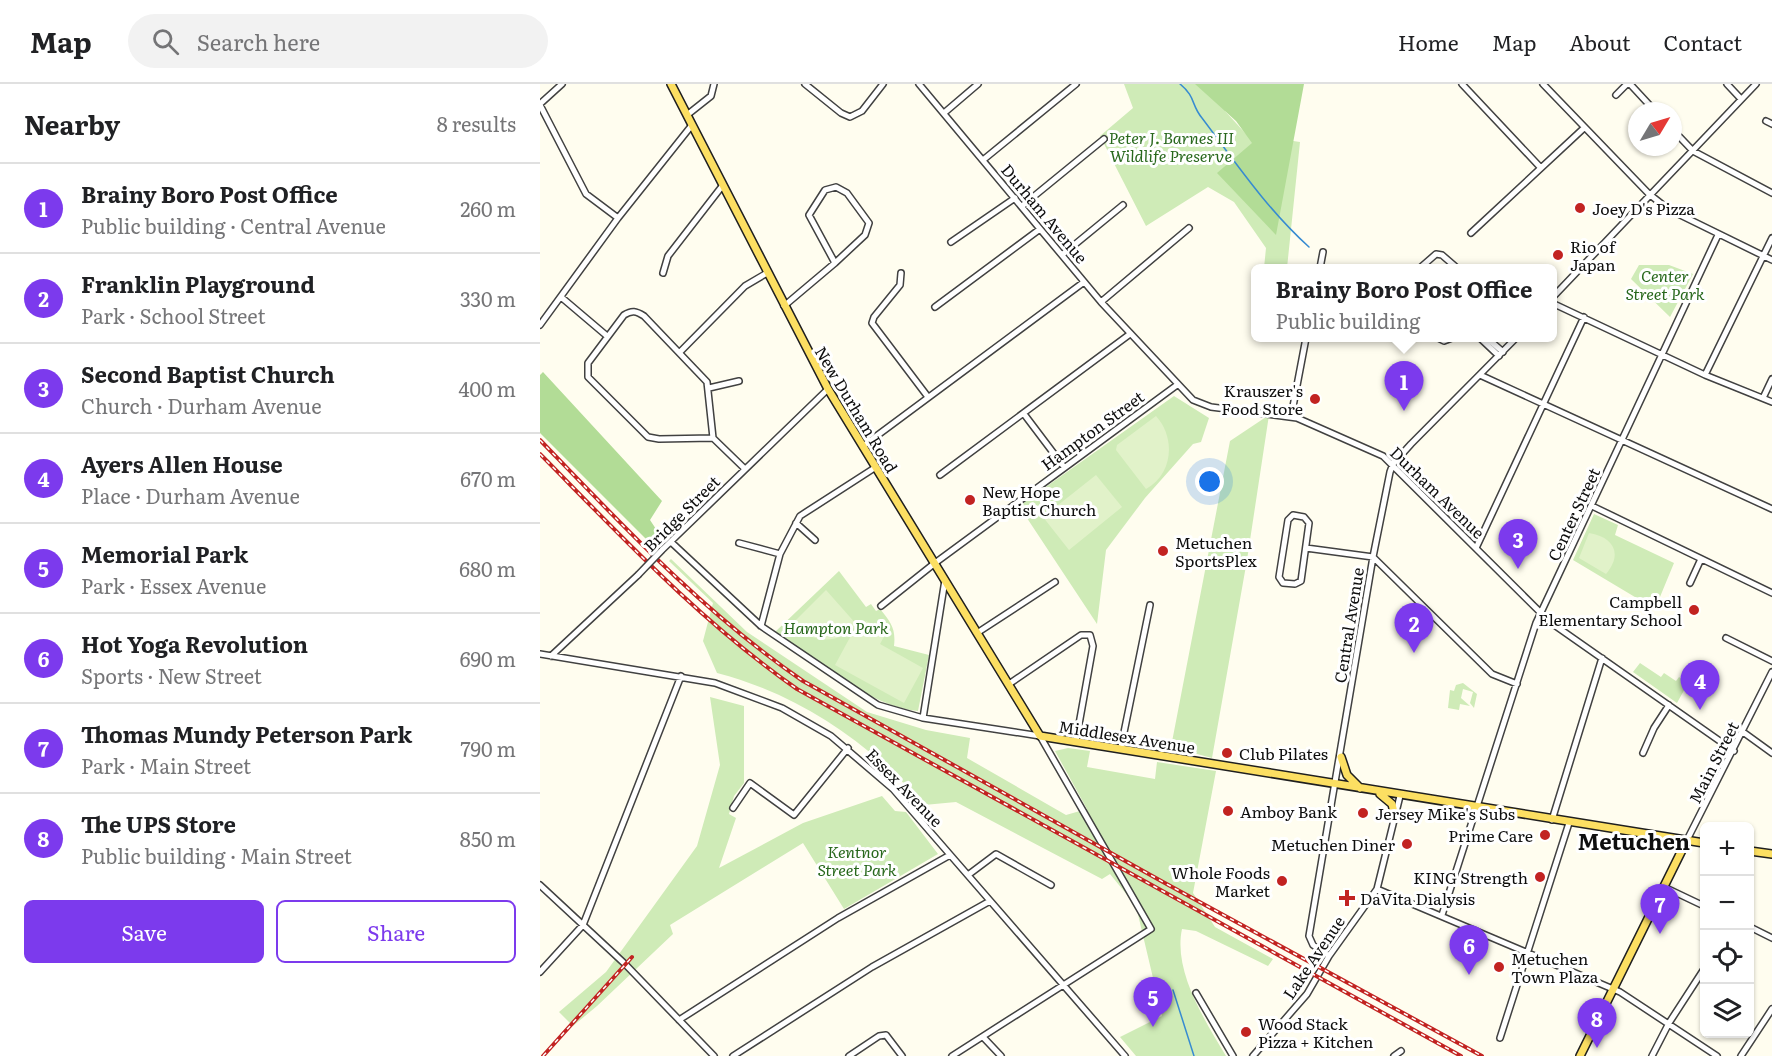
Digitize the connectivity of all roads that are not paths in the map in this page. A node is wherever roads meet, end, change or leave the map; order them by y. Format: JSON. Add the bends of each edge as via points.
{"nodes":[{"id":1,"x":562,"y":84,"type":"edge"},
{"id":2,"x":671,"y":84,"type":"edge"},
{"id":3,"x":714,"y":84,"type":"edge"},
{"id":4,"x":805,"y":84,"type":"edge"},
{"id":5,"x":883,"y":84,"type":"edge"},
{"id":6,"x":919,"y":84,"type":"edge"},
{"id":7,"x":978,"y":84,"type":"edge"},
{"id":8,"x":1076,"y":84,"type":"edge"},
{"id":9,"x":1462,"y":84,"type":"edge"},
{"id":10,"x":1543,"y":84,"type":"edge"},
{"id":11,"x":1628,"y":84,"type":"edge"},
{"id":12,"x":1727,"y":84,"type":"edge"},
{"id":13,"x":1756,"y":84,"type":"edge"},
{"id":14,"x":1616,"y":95,"type":"dead end"},
{"id":15,"x":1741,"y":99,"type":"junction"},
{"id":16,"x":1646,"y":102,"type":"edge"},
{"id":17,"x":540,"y":104,"type":"edge"},
{"id":18,"x":944,"y":113,"type":"junction"},
{"id":19,"x":687,"y":115,"type":"junction"},
{"id":20,"x":692,"y":125,"type":"junction"},
{"id":21,"x":1584,"y":128,"type":"junction"},
{"id":22,"x":1104,"y":139,"type":"dead end"},
{"id":23,"x":1682,"y":139,"type":"edge"},
{"id":24,"x":1693,"y":151,"type":"junction"},
{"id":25,"x":983,"y":160,"type":"junction"},
{"id":26,"x":1540,"y":167,"type":"junction"},
{"id":27,"x":723,"y":185,"type":"junction"},
{"id":28,"x":1772,"y":193,"type":"edge"},
{"id":29,"x":1649,"y":194,"type":"junction"},
{"id":30,"x":1015,"y":198,"type":"junction"},
{"id":31,"x":1123,"y":205,"type":"dead end"},
{"id":32,"x":1022,"y":206,"type":"junction"},
{"id":33,"x":618,"y":218,"type":"junction"},
{"id":34,"x":1189,"y":228,"type":"dead end"},
{"id":35,"x":1040,"y":229,"type":"junction"},
{"id":36,"x":1471,"y":233,"type":"dead end"},
{"id":37,"x":1718,"y":235,"type":"junction"},
{"id":38,"x":1772,"y":238,"type":"edge"},
{"id":39,"x":951,"y":242,"type":"dead end"},
{"id":40,"x":1323,"y":252,"type":"dead end"},
{"id":41,"x":1062,"y":255,"type":"junction"},
{"id":42,"x":1763,"y":256,"type":"junction"},
{"id":43,"x":1772,"y":260,"type":"edge"},
{"id":44,"x":835,"y":263,"type":"junction"},
{"id":45,"x":1321,"y":264,"type":"edge"},
{"id":46,"x":1425,"y":264,"type":"edge"},
{"id":47,"x":1452,"y":264,"type":"edge"},
{"id":48,"x":663,"y":273,"type":"dead end"},
{"id":49,"x":767,"y":273,"type":"junction"},
{"id":50,"x":901,"y":273,"type":"dead end"},
{"id":51,"x":1084,"y":282,"type":"junction"},
{"id":52,"x":1557,"y":293,"type":"edge"},
{"id":53,"x":561,"y":297,"type":"junction"},
{"id":54,"x":1101,"y":302,"type":"junction"},
{"id":55,"x":1557,"y":305,"type":"edge"},
{"id":56,"x":784,"y":306,"type":"junction"},
{"id":57,"x":935,"y":307,"type":"dead end"},
{"id":58,"x":1584,"y":317,"type":"junction"},
{"id":59,"x":540,"y":325,"type":"edge"},
{"id":60,"x":1130,"y":334,"type":"junction"},
{"id":61,"x":607,"y":336,"type":"junction"},
{"id":62,"x":1305,"y":342,"type":"edge"},
{"id":63,"x":1485,"y":342,"type":"edge"},
{"id":64,"x":1490,"y":342,"type":"edge"},
{"id":65,"x":1512,"y":342,"type":"edge"},
{"id":66,"x":680,"y":352,"type":"junction"},
{"id":67,"x":1501,"y":354,"type":"junction"},
{"id":68,"x":1661,"y":354,"type":"junction"},
{"id":69,"x":1480,"y":375,"type":"junction"},
{"id":70,"x":1705,"y":375,"type":"junction"},
{"id":71,"x":1772,"y":379,"type":"edge"},
{"id":72,"x":739,"y":381,"type":"dead end"},
{"id":73,"x":1177,"y":385,"type":"junction"},
{"id":74,"x":709,"y":388,"type":"junction"},
{"id":75,"x":828,"y":389,"type":"junction"},
{"id":76,"x":928,"y":397,"type":"junction"},
{"id":77,"x":1763,"y":398,"type":"junction"},
{"id":78,"x":1772,"y":402,"type":"edge"},
{"id":79,"x":1545,"y":405,"type":"junction"},
{"id":80,"x":1024,"y":414,"type":"junction"},
{"id":81,"x":1291,"y":417,"type":"junction"},
{"id":82,"x":713,"y":438,"type":"junction"},
{"id":83,"x":1622,"y":441,"type":"junction"},
{"id":84,"x":863,"y":446,"type":"junction"},
{"id":85,"x":1393,"y":464,"type":"junction"},
{"id":86,"x":876,"y":466,"type":"junction"},
{"id":87,"x":1064,"y":467,"type":"junction"},
{"id":88,"x":745,"y":469,"type":"junction"},
{"id":89,"x":940,"y":475,"type":"dead end"},
{"id":90,"x":1592,"y":506,"type":"junction"},
{"id":91,"x":1772,"y":509,"type":"edge"},
{"id":92,"x":796,"y":523,"type":"junction"},
{"id":93,"x":815,"y":540,"type":"dead end"},
{"id":94,"x":671,"y":542,"type":"junction"},
{"id":95,"x":739,"y":543,"type":"dead end"},
{"id":96,"x":1306,"y":548,"type":"junction"},
{"id":97,"x":1476,"y":548,"type":"junction"},
{"id":98,"x":780,"y":554,"type":"junction"},
{"id":99,"x":1373,"y":557,"type":"junction"},
{"id":100,"x":1701,"y":559,"type":"junction"},
{"id":101,"x":935,"y":563,"type":"junction"},
{"id":102,"x":945,"y":580,"type":"junction"},
{"id":103,"x":1055,"y":582,"type":"dead end"},
{"id":104,"x":1690,"y":583,"type":"dead end"},
{"id":105,"x":1772,"y":593,"type":"edge"},
{"id":106,"x":1150,"y":605,"type":"dead end"},
{"id":107,"x":881,"y":606,"type":"dead end"},
{"id":108,"x":1540,"y":614,"type":"junction"},
{"id":109,"x":761,"y":626,"type":"junction"},
{"id":110,"x":978,"y":633,"type":"junction"},
{"id":111,"x":1726,"y":638,"type":"dead end"},
{"id":112,"x":540,"y":654,"type":"edge"},
{"id":113,"x":551,"y":656,"type":"junction"},
{"id":114,"x":1602,"y":658,"type":"junction"},
{"id":115,"x":1772,"y":661,"type":"edge"},
{"id":116,"x":1772,"y":672,"type":"edge"},
{"id":117,"x":681,"y":676,"type":"junction"},
{"id":118,"x":1009,"y":684,"type":"junction"},
{"id":119,"x":1517,"y":684,"type":"junction"},
{"id":120,"x":1669,"y":705,"type":"junction"},
{"id":121,"x":923,"y":718,"type":"junction"},
{"id":122,"x":1743,"y":732,"type":"junction"},
{"id":123,"x":1040,"y":736,"type":"junction"},
{"id":124,"x":1076,"y":741,"type":"junction"},
{"id":125,"x":1121,"y":747,"type":"junction"},
{"id":126,"x":848,"y":748,"type":"junction"},
{"id":127,"x":1734,"y":751,"type":"junction"},
{"id":128,"x":1643,"y":753,"type":"dead end"},
{"id":129,"x":1772,"y":753,"type":"edge"},
{"id":130,"x":1341,"y":757,"type":"junction"},
{"id":131,"x":1336,"y":786,"type":"junction"},
{"id":132,"x":1362,"y":790,"type":"junction"},
{"id":133,"x":1378,"y":792,"type":"junction"},
{"id":134,"x":1400,"y":796,"type":"junction"},
{"id":135,"x":733,"y":808,"type":"dead end"},
{"id":136,"x":1476,"y":808,"type":"junction"},
{"id":137,"x":1395,"y":817,"type":"junction"},
{"id":138,"x":1552,"y":820,"type":"junction"},
{"id":139,"x":1569,"y":823,"type":"junction"},
{"id":140,"x":1687,"y":840,"type":"junction"},
{"id":141,"x":1700,"y":842,"type":"edge"},
{"id":142,"x":1754,"y":851,"type":"edge"},
{"id":143,"x":1772,"y":854,"type":"edge"},
{"id":144,"x":950,"y":855,"type":"junction"},
{"id":145,"x":968,"y":875,"type":"junction"},
{"id":146,"x":540,"y":885,"type":"edge"},
{"id":147,"x":1051,"y":885,"type":"dead end"},
{"id":148,"x":1664,"y":887,"type":"junction"},
{"id":149,"x":1377,"y":889,"type":"junction"},
{"id":150,"x":990,"y":901,"type":"junction"},
{"id":151,"x":1700,"y":904,"type":"edge"},
{"id":152,"x":1442,"y":915,"type":"junction"},
{"id":153,"x":583,"y":925,"type":"junction"},
{"id":154,"x":1754,"y":929,"type":"edge"},
{"id":155,"x":1772,"y":938,"type":"edge"},
{"id":156,"x":1528,"y":952,"type":"junction"},
{"id":157,"x":1329,"y":956,"type":"junction"},
{"id":158,"x":540,"y":972,"type":"edge"},
{"id":159,"x":1700,"y":975,"type":"edge"},
{"id":160,"x":1063,"y":985,"type":"junction"},
{"id":161,"x":1613,"y":990,"type":"junction"},
{"id":162,"x":1196,"y":993,"type":"dead end"},
{"id":163,"x":1772,"y":1009,"type":"edge"},
{"id":164,"x":680,"y":1020,"type":"junction"},
{"id":165,"x":1669,"y":1023,"type":"junction"},
{"id":166,"x":982,"y":1037,"type":"junction"},
{"id":167,"x":1500,"y":1038,"type":"dead end"},
{"id":168,"x":1401,"y":1051,"type":"dead end"},
{"id":169,"x":1123,"y":1055,"type":"edge"},
{"id":170,"x":714,"y":1056,"type":"edge"},
{"id":171,"x":733,"y":1056,"type":"edge"},
{"id":172,"x":849,"y":1056,"type":"edge"},
{"id":173,"x":902,"y":1056,"type":"edge"},
{"id":174,"x":952,"y":1056,"type":"edge"},
{"id":175,"x":1001,"y":1056,"type":"edge"},
{"id":176,"x":1233,"y":1056,"type":"edge"},
{"id":177,"x":1253,"y":1056,"type":"edge"},
{"id":178,"x":1394,"y":1056,"type":"edge"},
{"id":179,"x":1580,"y":1056,"type":"edge"},
{"id":180,"x":1652,"y":1056,"type":"edge"},
{"id":181,"x":1717,"y":1056,"type":"edge"},
{"id":182,"x":1741,"y":1056,"type":"edge"}],
"edges":[{"from":1,"to":17,"type":"street"},
{"from":2,"to":19,"type":"main road","name":"New Durham Road"},
{"from":3,"to":19,"type":"street","via":[[711,96]]},
{"from":4,"to":5,"type":"street","via":[[850,117],[862,111]]},
{"from":6,"to":18,"type":"street","name":"Durham Avenue"},
{"from":7,"to":18,"type":"street"},
{"from":8,"to":25,"type":"street"},
{"from":9,"to":26,"type":"street"},
{"from":10,"to":21,"type":"street"},
{"from":11,"to":14,"type":"street"},
{"from":11,"to":16,"type":"street"},
{"from":12,"to":15,"type":"street"},
{"from":13,"to":15,"type":"street"},
{"from":15,"to":24,"type":"street"},
{"from":17,"to":33,"type":"street","via":[[586,194]]},
{"from":18,"to":25,"type":"street","name":"Durham Avenue"},
{"from":19,"to":20,"type":"main road","name":"New Durham Road"},
{"from":20,"to":27,"type":"main road","name":"New Durham Road"},
{"from":20,"to":33,"type":"street"},
{"from":21,"to":26,"type":"street"},
{"from":21,"to":29,"type":"street"},
{"from":22,"to":32,"type":"street"},
{"from":23,"to":24,"type":"street"},
{"from":24,"to":28,"type":"street"},
{"from":24,"to":29,"type":"street"},
{"from":25,"to":30,"type":"street","name":"Durham Avenue"},
{"from":26,"to":36,"type":"street"},
{"from":27,"to":48,"type":"street","via":[[669,256]]},
{"from":27,"to":49,"type":"main road","name":"New Durham Road"},
{"from":29,"to":37,"type":"street","via":[[1668,209]]},
{"from":29,"to":52,"type":"street"},
{"from":30,"to":32,"type":"street","name":"Durham Avenue"},
{"from":30,"to":39,"type":"street"},
{"from":31,"to":41,"type":"street"},
{"from":32,"to":35,"type":"street","name":"Durham Avenue"},
{"from":33,"to":53,"type":"street"},
{"from":34,"to":54,"type":"street"},
{"from":35,"to":41,"type":"street","name":"Durham Avenue"},
{"from":35,"to":57,"type":"street"},
{"from":37,"to":42,"type":"street"},
{"from":37,"to":68,"type":"street","name":"Center Street"},
{"from":38,"to":42,"type":"street"},
{"from":40,"to":45,"type":"street"},
{"from":41,"to":51,"type":"street","name":"Durham Avenue"},
{"from":42,"to":43,"type":"street"},
{"from":42,"to":70,"type":"street"},
{"from":44,"to":44,"type":"street","via":[[865,235],[869,223],[847,193],[836,187],[825,190],[809,215]]},
{"from":44,"to":56,"type":"street"},
{"from":46,"to":47,"type":"street","via":[[1436,254]]},
{"from":49,"to":56,"type":"main road","name":"New Durham Road"},
{"from":49,"to":66,"type":"street","via":[[745,286]]},
{"from":50,"to":76,"type":"street","via":[[900,285],[872,323]]},
{"from":51,"to":54,"type":"street","name":"Durham Avenue"},
{"from":51,"to":76,"type":"street"},
{"from":53,"to":59,"type":"street"},
{"from":53,"to":61,"type":"street"},
{"from":54,"to":60,"type":"street","name":"Durham Avenue"},
{"from":55,"to":58,"type":"street"},
{"from":56,"to":75,"type":"main road","name":"New Durham Road"},
{"from":58,"to":68,"type":"street"},
{"from":58,"to":79,"type":"street"},
{"from":60,"to":73,"type":"street","name":"Durham Avenue"},
{"from":60,"to":80,"type":"street"},
{"from":61,"to":66,"type":"street","via":[[624,315],[637,312]]},
{"from":61,"to":82,"type":"street","via":[[586,372],[648,436]]},
{"from":62,"to":81,"type":"street"},
{"from":63,"to":67,"type":"street"},
{"from":64,"to":67,"type":"street"},
{"from":65,"to":67,"type":"street"},
{"from":66,"to":74,"type":"street"},
{"from":67,"to":69,"type":"street"},
{"from":68,"to":70,"type":"street"},
{"from":68,"to":83,"type":"street","name":"Center Street"},
{"from":69,"to":79,"type":"street"},
{"from":69,"to":85,"type":"street"},
{"from":70,"to":77,"type":"street"},
{"from":71,"to":77,"type":"street"},
{"from":72,"to":74,"type":"street"},
{"from":73,"to":81,"type":"street","name":"Durham Avenue","via":[[1201,405]]},
{"from":73,"to":87,"type":"street","name":"Hampton Street"},
{"from":74,"to":82,"type":"street"},
{"from":75,"to":84,"type":"main road","name":"New Durham Road"},
{"from":75,"to":88,"type":"street","name":"Bridge Street"},
{"from":76,"to":84,"type":"street"},
{"from":77,"to":78,"type":"street"},
{"from":79,"to":83,"type":"street"},
{"from":79,"to":97,"type":"street"},
{"from":80,"to":87,"type":"street"},
{"from":80,"to":89,"type":"street"},
{"from":81,"to":85,"type":"street","name":"Durham Avenue","via":[[1373,450]]},
{"from":82,"to":88,"type":"street"},
{"from":83,"to":90,"type":"street","name":"Center Street"},
{"from":83,"to":91,"type":"street"},
{"from":84,"to":86,"type":"main road","name":"New Durham Road"},
{"from":85,"to":97,"type":"street","name":"Durham Avenue"},
{"from":85,"to":99,"type":"street","name":"Central Avenue"},
{"from":86,"to":92,"type":"street","via":[[810,508]]},
{"from":86,"to":101,"type":"main road","name":"New Durham Road"},
{"from":87,"to":101,"type":"street","name":"Hampton Street"},
{"from":88,"to":94,"type":"street","name":"Bridge Street"},
{"from":90,"to":100,"type":"street"},
{"from":90,"to":108,"type":"street","name":"Center Street"},
{"from":92,"to":93,"type":"street"},
{"from":92,"to":98,"type":"street"},
{"from":94,"to":109,"type":"street","name":"Middlesex Avenue"},
{"from":94,"to":113,"type":"street","name":"Bridge Street","bridge":true},
{"from":95,"to":98,"type":"street"},
{"from":96,"to":96,"type":"street","via":[[1309,523],[1304,517],[1293,515],[1288,520],[1279,577],[1283,582],[1301,581]]},
{"from":96,"to":99,"type":"street"},
{"from":97,"to":108,"type":"street","name":"Durham Avenue"},
{"from":98,"to":109,"type":"street"},
{"from":99,"to":119,"type":"street","via":[[1492,674]]},
{"from":99,"to":130,"type":"street","name":"Central Avenue"},
{"from":100,"to":104,"type":"street"},
{"from":100,"to":105,"type":"street"},
{"from":101,"to":102,"type":"main road","name":"New Durham Road"},
{"from":101,"to":107,"type":"street","name":"Hampton Street"},
{"from":102,"to":110,"type":"main road","name":"New Durham Road"},
{"from":102,"to":121,"type":"street"},
{"from":103,"to":110,"type":"street"},
{"from":106,"to":125,"type":"street"},
{"from":108,"to":114,"type":"street","name":"Durham Avenue"},
{"from":108,"to":119,"type":"street","name":"Center Street"},
{"from":109,"to":121,"type":"street","name":"Middlesex Avenue","via":[[878,705]]},
{"from":110,"to":118,"type":"main road","name":"New Durham Road"},
{"from":111,"to":115,"type":"street"},
{"from":112,"to":113,"type":"street","name":"Essex Avenue"},
{"from":113,"to":117,"type":"street","name":"Essex Avenue"},
{"from":114,"to":120,"type":"street","name":"Durham Avenue"},
{"from":114,"to":138,"type":"street"},
{"from":116,"to":122,"type":"street","name":"Main Street"},
{"from":117,"to":126,"type":"street","name":"Essex Avenue","via":[[765,700]]},
{"from":117,"to":153,"type":"street"},
{"from":118,"to":123,"type":"main road","name":"New Durham Road"},
{"from":118,"to":124,"type":"street","via":[[1081,635],[1090,635],[1093,643]]},
{"from":119,"to":136,"type":"street","name":"Center Street"},
{"from":120,"to":127,"type":"street","name":"Durham Avenue"},
{"from":120,"to":128,"type":"street"},
{"from":121,"to":123,"type":"street","name":"Middlesex Avenue"},
{"from":122,"to":127,"type":"street","name":"Main Street"},
{"from":122,"to":129,"type":"street"},
{"from":123,"to":124,"type":"main road","name":"Middlesex Avenue"},
{"from":123,"to":160,"type":"street","via":[[1150,929]]},
{"from":124,"to":125,"type":"main road","name":"Middlesex Avenue"},
{"from":125,"to":131,"type":"main road","name":"Middlesex Avenue"},
{"from":126,"to":135,"type":"street","via":[[794,815],[750,783]]},
{"from":126,"to":144,"type":"street","name":"Essex Avenue","via":[[893,789]]},
{"from":127,"to":140,"type":"street","name":"Main Street"},
{"from":130,"to":131,"type":"street","name":"Central Avenue"},
{"from":130,"to":132,"type":"main road","via":[[1347,775]]},
{"from":131,"to":132,"type":"main road","name":"Middlesex Avenue"},
{"from":131,"to":157,"type":"street","name":"Central Avenue","via":[[1310,936],[1313,945]]},
{"from":132,"to":133,"type":"main road","name":"Middlesex Avenue"},
{"from":133,"to":134,"type":"main road","name":"Middlesex Avenue"},
{"from":133,"to":137,"type":"main road","via":[[1392,804]]},
{"from":134,"to":136,"type":"main road","name":"Middlesex Avenue"},
{"from":134,"to":137,"type":"street","name":"Lake Avenue"},
{"from":136,"to":138,"type":"main road","name":"Middlesex Avenue"},
{"from":136,"to":152,"type":"street","name":"Center Street"},
{"from":137,"to":149,"type":"street","name":"Lake Avenue"},
{"from":138,"to":139,"type":"main road","name":"Middlesex Avenue"},
{"from":139,"to":140,"type":"main road","name":"Middlesex Avenue"},
{"from":139,"to":156,"type":"street"},
{"from":140,"to":141,"type":"main road","name":"Middlesex Avenue"},
{"from":140,"to":148,"type":"main road","name":"Main Street"},
{"from":142,"to":143,"type":"main road"},
{"from":144,"to":145,"type":"street","name":"Essex Avenue"},
{"from":144,"to":164,"type":"street","via":[[838,918]]},
{"from":145,"to":147,"type":"street","via":[[996,854]]},
{"from":145,"to":150,"type":"street","name":"Essex Avenue"},
{"from":146,"to":153,"type":"street"},
{"from":148,"to":151,"type":"street"},
{"from":148,"to":161,"type":"main road","name":"Main Street"},
{"from":149,"to":152,"type":"street"},
{"from":149,"to":157,"type":"street","name":"Lake Avenue"},
{"from":150,"to":160,"type":"street","name":"Essex Avenue"},
{"from":150,"to":171,"type":"street","via":[[872,967]]},
{"from":152,"to":156,"type":"street"},
{"from":153,"to":158,"type":"street"},
{"from":153,"to":164,"type":"street"},
{"from":154,"to":155,"type":"street"},
{"from":156,"to":161,"type":"street"},
{"from":156,"to":167,"type":"street"},
{"from":157,"to":177,"type":"street","name":"Lake Avenue","via":[[1307,994]]},
{"from":159,"to":165,"type":"street"},
{"from":160,"to":166,"type":"street"},
{"from":160,"to":169,"type":"street","name":"Essex Avenue"},
{"from":161,"to":165,"type":"street"},
{"from":161,"to":179,"type":"main road","name":"Main Street"},
{"from":162,"to":176,"type":"street"},
{"from":163,"to":182,"type":"street"},
{"from":164,"to":170,"type":"street"},
{"from":165,"to":180,"type":"street"},
{"from":165,"to":181,"type":"street"},
{"from":166,"to":174,"type":"street"},
{"from":166,"to":175,"type":"street"},
{"from":168,"to":178,"type":"street"},
{"from":172,"to":173,"type":"street","via":[[886,1035]]}]}
